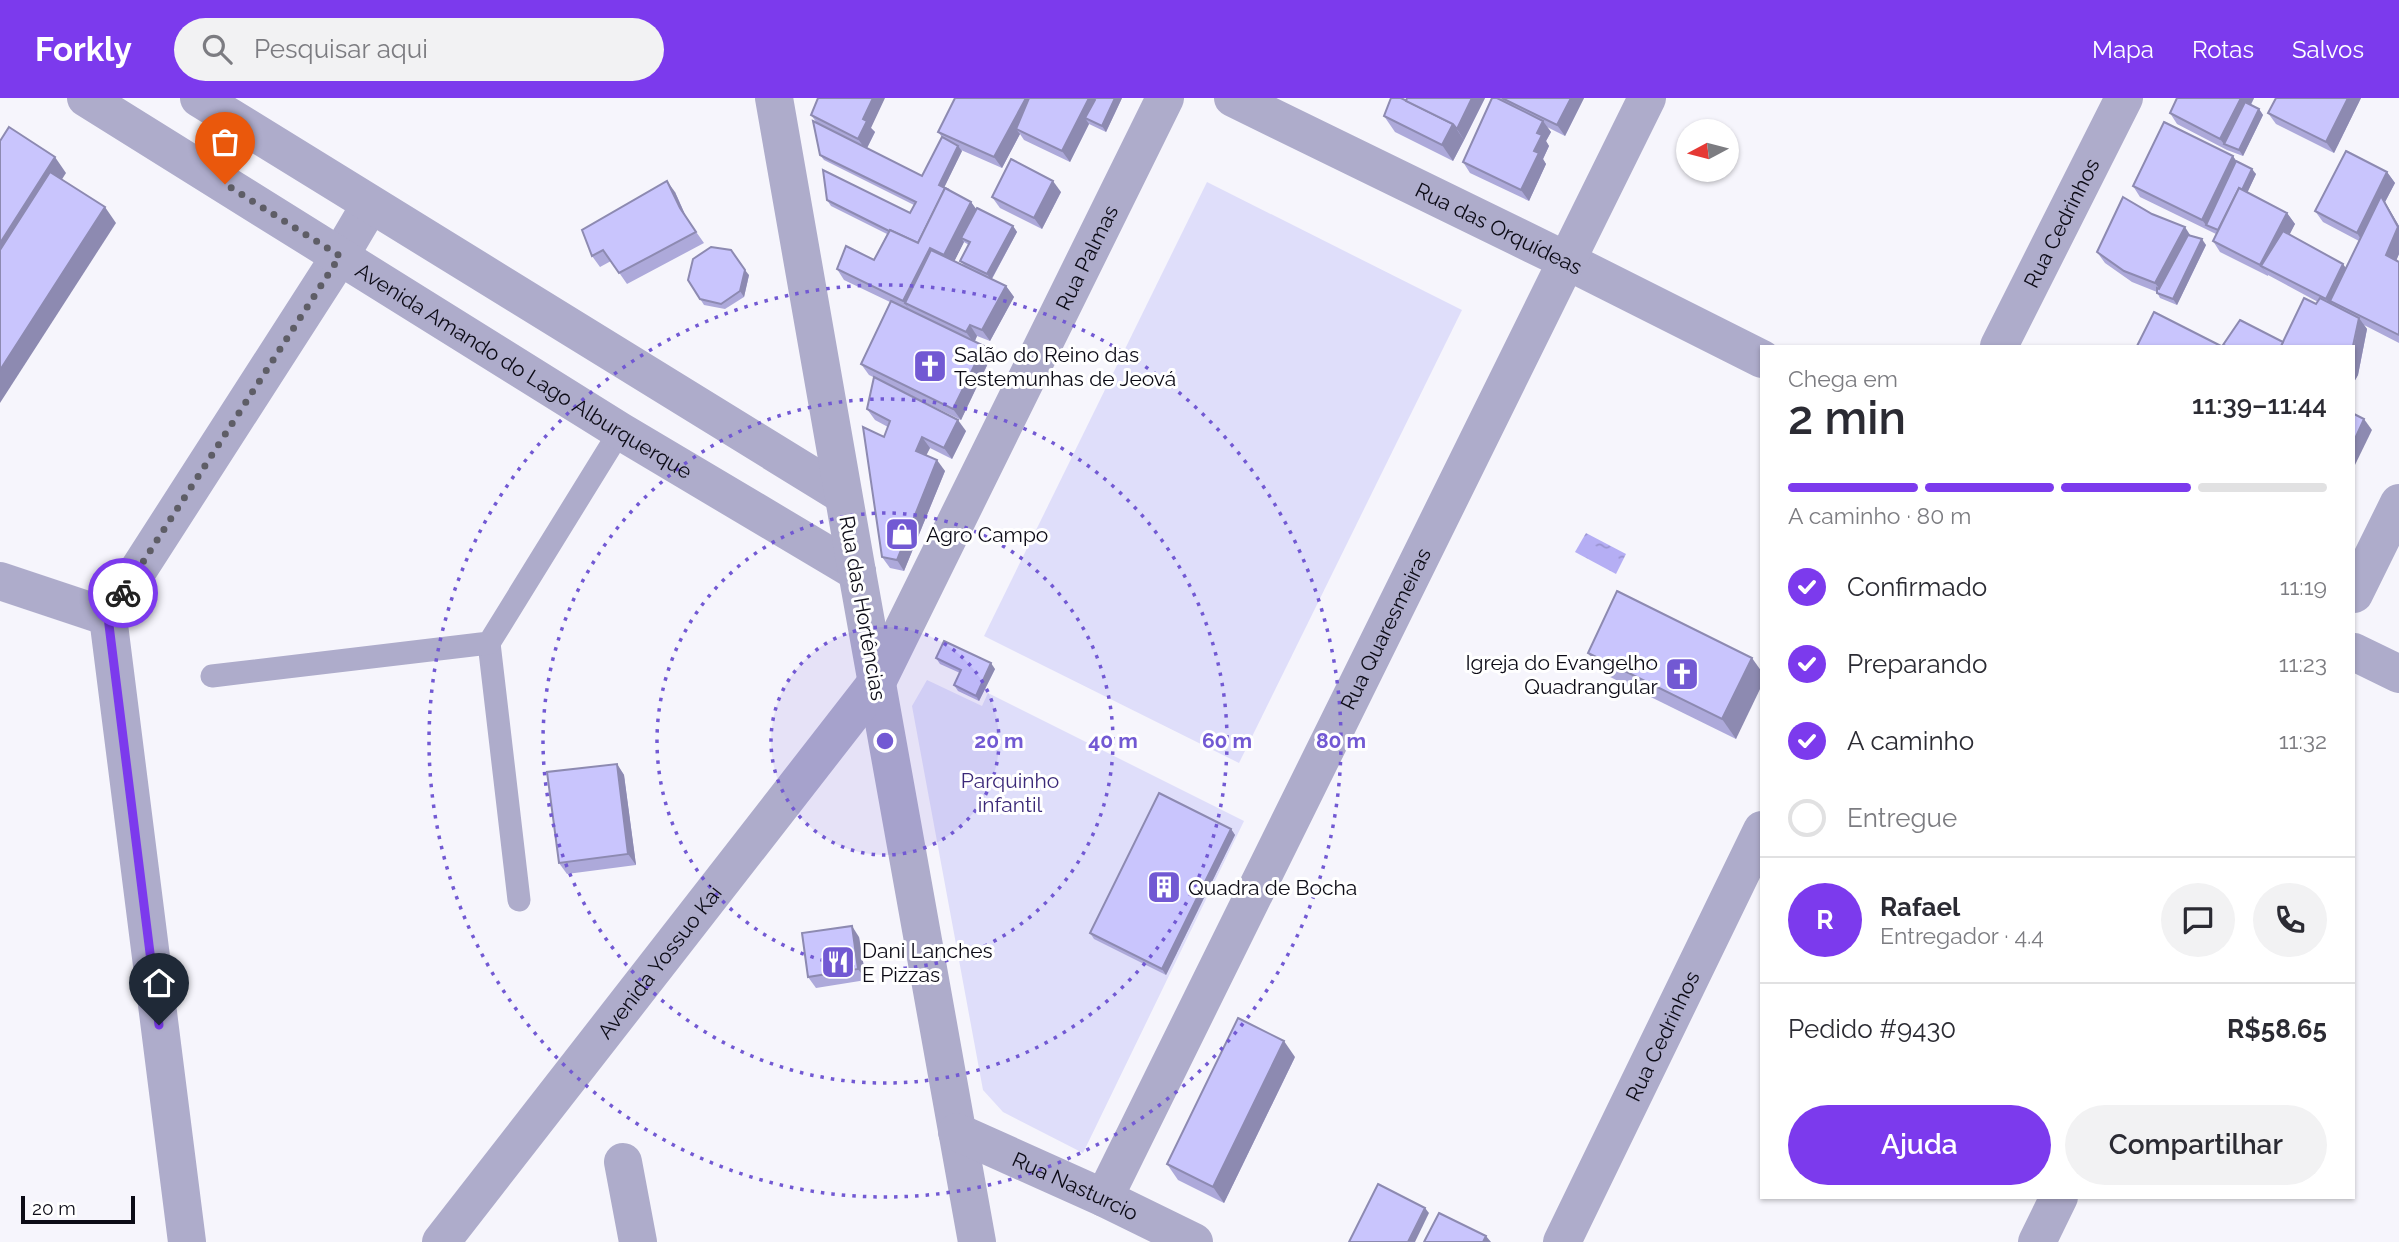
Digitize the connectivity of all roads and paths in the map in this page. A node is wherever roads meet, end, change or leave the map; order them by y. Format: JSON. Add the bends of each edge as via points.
{"nodes":[{"id":1,"x":86,"y":98,"type":"edge"},
{"id":2,"x":199,"y":98,"type":"edge"},
{"id":3,"x":774,"y":98,"type":"edge"},
{"id":4,"x":1165,"y":98,"type":"edge"},
{"id":5,"x":1233,"y":98,"type":"edge"},
{"id":6,"x":1647,"y":98,"type":"edge"},
{"id":7,"x":2124,"y":98,"type":"edge"},
{"id":8,"x":370,"y":205,"type":"junction"},
{"id":9,"x":340,"y":256,"type":"junction"},
{"id":10,"x":1567,"y":261,"type":"junction"},
{"id":11,"x":2000,"y":345,"type":"edge"},
{"id":12,"x":1760,"y":358,"type":"edge"},
{"id":13,"x":620,"y":431,"type":"junction"},
{"id":14,"x":843,"y":495,"type":"junction"},
{"id":15,"x":2399,"y":503,"type":"edge"},
{"id":16,"x":857,"y":572,"type":"junction"},
{"id":17,"x":0,"y":581,"type":"edge"},
{"id":18,"x":2355,"y":592,"type":"edge"},
{"id":19,"x":108,"y":617,"type":"junction"},
{"id":20,"x":489,"y":643,"type":"junction"},
{"id":21,"x":2355,"y":652,"type":"edge"},
{"id":22,"x":2399,"y":674,"type":"edge"},
{"id":23,"x":212,"y":676,"type":"dead end"},
{"id":24,"x":877,"y":682,"type":"junction"},
{"id":25,"x":1760,"y":834,"type":"edge"},
{"id":26,"x":519,"y":900,"type":"dead end"},
{"id":27,"x":957,"y":1132,"type":"junction"},
{"id":28,"x":623,"y":1162,"type":"dead end"},
{"id":29,"x":1104,"y":1198,"type":"junction"},
{"id":30,"x":2058,"y":1199,"type":"edge"},
{"id":31,"x":187,"y":1242,"type":"edge"},
{"id":32,"x":441,"y":1242,"type":"edge"},
{"id":33,"x":638,"y":1242,"type":"edge"},
{"id":34,"x":977,"y":1242,"type":"edge"},
{"id":35,"x":1194,"y":1242,"type":"edge"},
{"id":36,"x":1562,"y":1242,"type":"edge"},
{"id":37,"x":2036,"y":1242,"type":"edge"}],
"edges":[{"from":1,"to":9,"type":"street","name":"Avenida Amando do Lago Alburquerque"},
{"from":2,"to":8,"type":"street"},
{"from":3,"to":14,"type":"street","name":"Rua das Hortências"},
{"from":4,"to":24,"type":"street","name":"Rua Palmas"},
{"from":5,"to":10,"type":"street","name":"Rua das Orquídeas"},
{"from":6,"to":10,"type":"street","name":"Rua Quaresmeiras"},
{"from":7,"to":11,"type":"street","name":"Rua Cedrinhos"},
{"from":8,"to":9,"type":"street"},
{"from":8,"to":14,"type":"street"},
{"from":9,"to":13,"type":"street","name":"Avenida Amando do Lago Alburquerque"},
{"from":9,"to":19,"type":"street"},
{"from":10,"to":12,"type":"street","name":"Rua das Orquídeas"},
{"from":10,"to":29,"type":"street","name":"Rua Quaresmeiras"},
{"from":13,"to":16,"type":"street","name":"Avenida Amando do Lago Alburquerque"},
{"from":13,"to":20,"type":"lane"},
{"from":14,"to":16,"type":"street","name":"Rua das Hortências"},
{"from":15,"to":18,"type":"street"},
{"from":16,"to":24,"type":"street","name":"Rua das Hortências"},
{"from":17,"to":19,"type":"street"},
{"from":19,"to":31,"type":"street"},
{"from":20,"to":23,"type":"lane"},
{"from":20,"to":26,"type":"lane"},
{"from":21,"to":22,"type":"street"},
{"from":24,"to":27,"type":"street","name":"Rua das Hortências"},
{"from":24,"to":32,"type":"street","name":"Avenida Yossuo Kai"},
{"from":25,"to":36,"type":"street","name":"Rua Cedrinhos"},
{"from":27,"to":29,"type":"street","name":"Rua Nasturcio"},
{"from":27,"to":34,"type":"street","name":"Rua das Hortências"},
{"from":28,"to":33,"type":"street"},
{"from":29,"to":35,"type":"street","name":"Rua Nasturcio"},
{"from":30,"to":37,"type":"street"}]}
